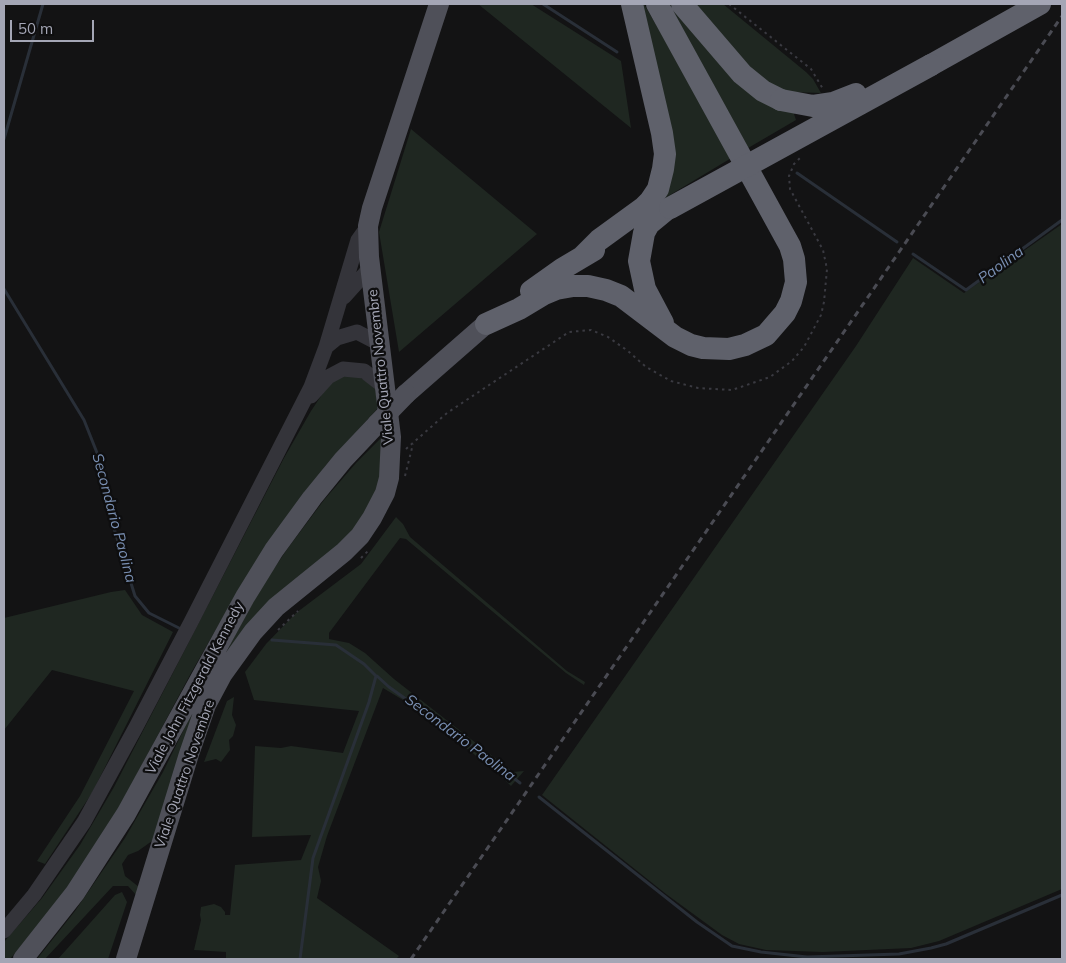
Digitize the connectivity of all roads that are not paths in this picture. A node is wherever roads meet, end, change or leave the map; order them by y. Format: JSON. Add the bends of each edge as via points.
{"nodes":[{"id":1,"x":439,"y":4,"type":"edge"},
{"id":2,"x":632,"y":4,"type":"edge"},
{"id":3,"x":682,"y":4,"type":"edge"},
{"id":4,"x":1040,"y":4,"type":"edge"},
{"id":5,"x":657,"y":5,"type":"edge"},
{"id":6,"x":931,"y":65,"type":"junction"},
{"id":7,"x":668,"y":209,"type":"junction"},
{"id":8,"x":368,"y":226,"type":"junction"},
{"id":9,"x":582,"y":258,"type":"junction"},
{"id":10,"x":370,"y":268,"type":"junction"},
{"id":11,"x":339,"y":305,"type":"junction"},
{"id":12,"x":486,"y":324,"type":"junction"},
{"id":13,"x":667,"y":330,"type":"junction"},
{"id":14,"x":380,"y":344,"type":"junction"},
{"id":15,"x":326,"y":346,"type":"junction"},
{"id":16,"x":386,"y":388,"type":"junction"},
{"id":17,"x":301,"y":406,"type":"junction"},
{"id":18,"x":4,"y":931,"type":"edge"},
{"id":19,"x":23,"y":959,"type":"edge"},
{"id":20,"x":126,"y":959,"type":"edge"}],
"edges":[{"from":1,"to":8,"type":"main road","name":"Viale Quattro Novembre"},
{"from":2,"to":9,"type":"highway","via":[[666,154],[658,189],[650,201],[599,240]]},
{"from":3,"to":6,"type":"highway","bridge":true,"via":[[742,74],[781,100],[813,106],[833,103],[900,72]]},
{"from":4,"to":6,"type":"highway"},
{"from":5,"to":13,"type":"highway","via":[[786,237],[796,276],[791,301],[777,324],[745,345],[729,349],[703,348],[684,342]]},
{"from":6,"to":7,"type":"highway","bridge":true},
{"from":7,"to":9,"type":"highway"},
{"from":7,"to":13,"type":"highway","via":[[644,233],[639,261],[645,289]]},
{"from":8,"to":10,"type":"main road","name":"Viale Quattro Novembre"},
{"from":8,"to":11,"type":"street","via":[[358,240]]},
{"from":9,"to":12,"type":"highway"},
{"from":10,"to":11,"type":"street"},
{"from":10,"to":14,"type":"main road","name":"Viale Quattro Novembre"},
{"from":11,"to":15,"type":"street"},
{"from":12,"to":13,"type":"highway","via":[[556,289],[588,286],[621,296]]},
{"from":12,"to":19,"type":"main road","name":"Viale John Fitzgerald Kennedy","bridge":true,"via":[[406,394],[343,460],[274,550],[108,843],[75,893]]},
{"from":14,"to":15,"type":"street","via":[[357,332],[336,338]]},
{"from":14,"to":16,"type":"main road","name":"Viale Quattro Novembre"},
{"from":15,"to":17,"type":"street"},
{"from":16,"to":17,"type":"street","via":[[364,371],[343,369],[328,377]]},
{"from":16,"to":20,"type":"main road","name":"Viale Quattro Novembre","via":[[391,437],[385,493],[360,536],[276,607],[253,632],[206,705]]},
{"from":17,"to":18,"type":"street","via":[[84,822]]}]}
